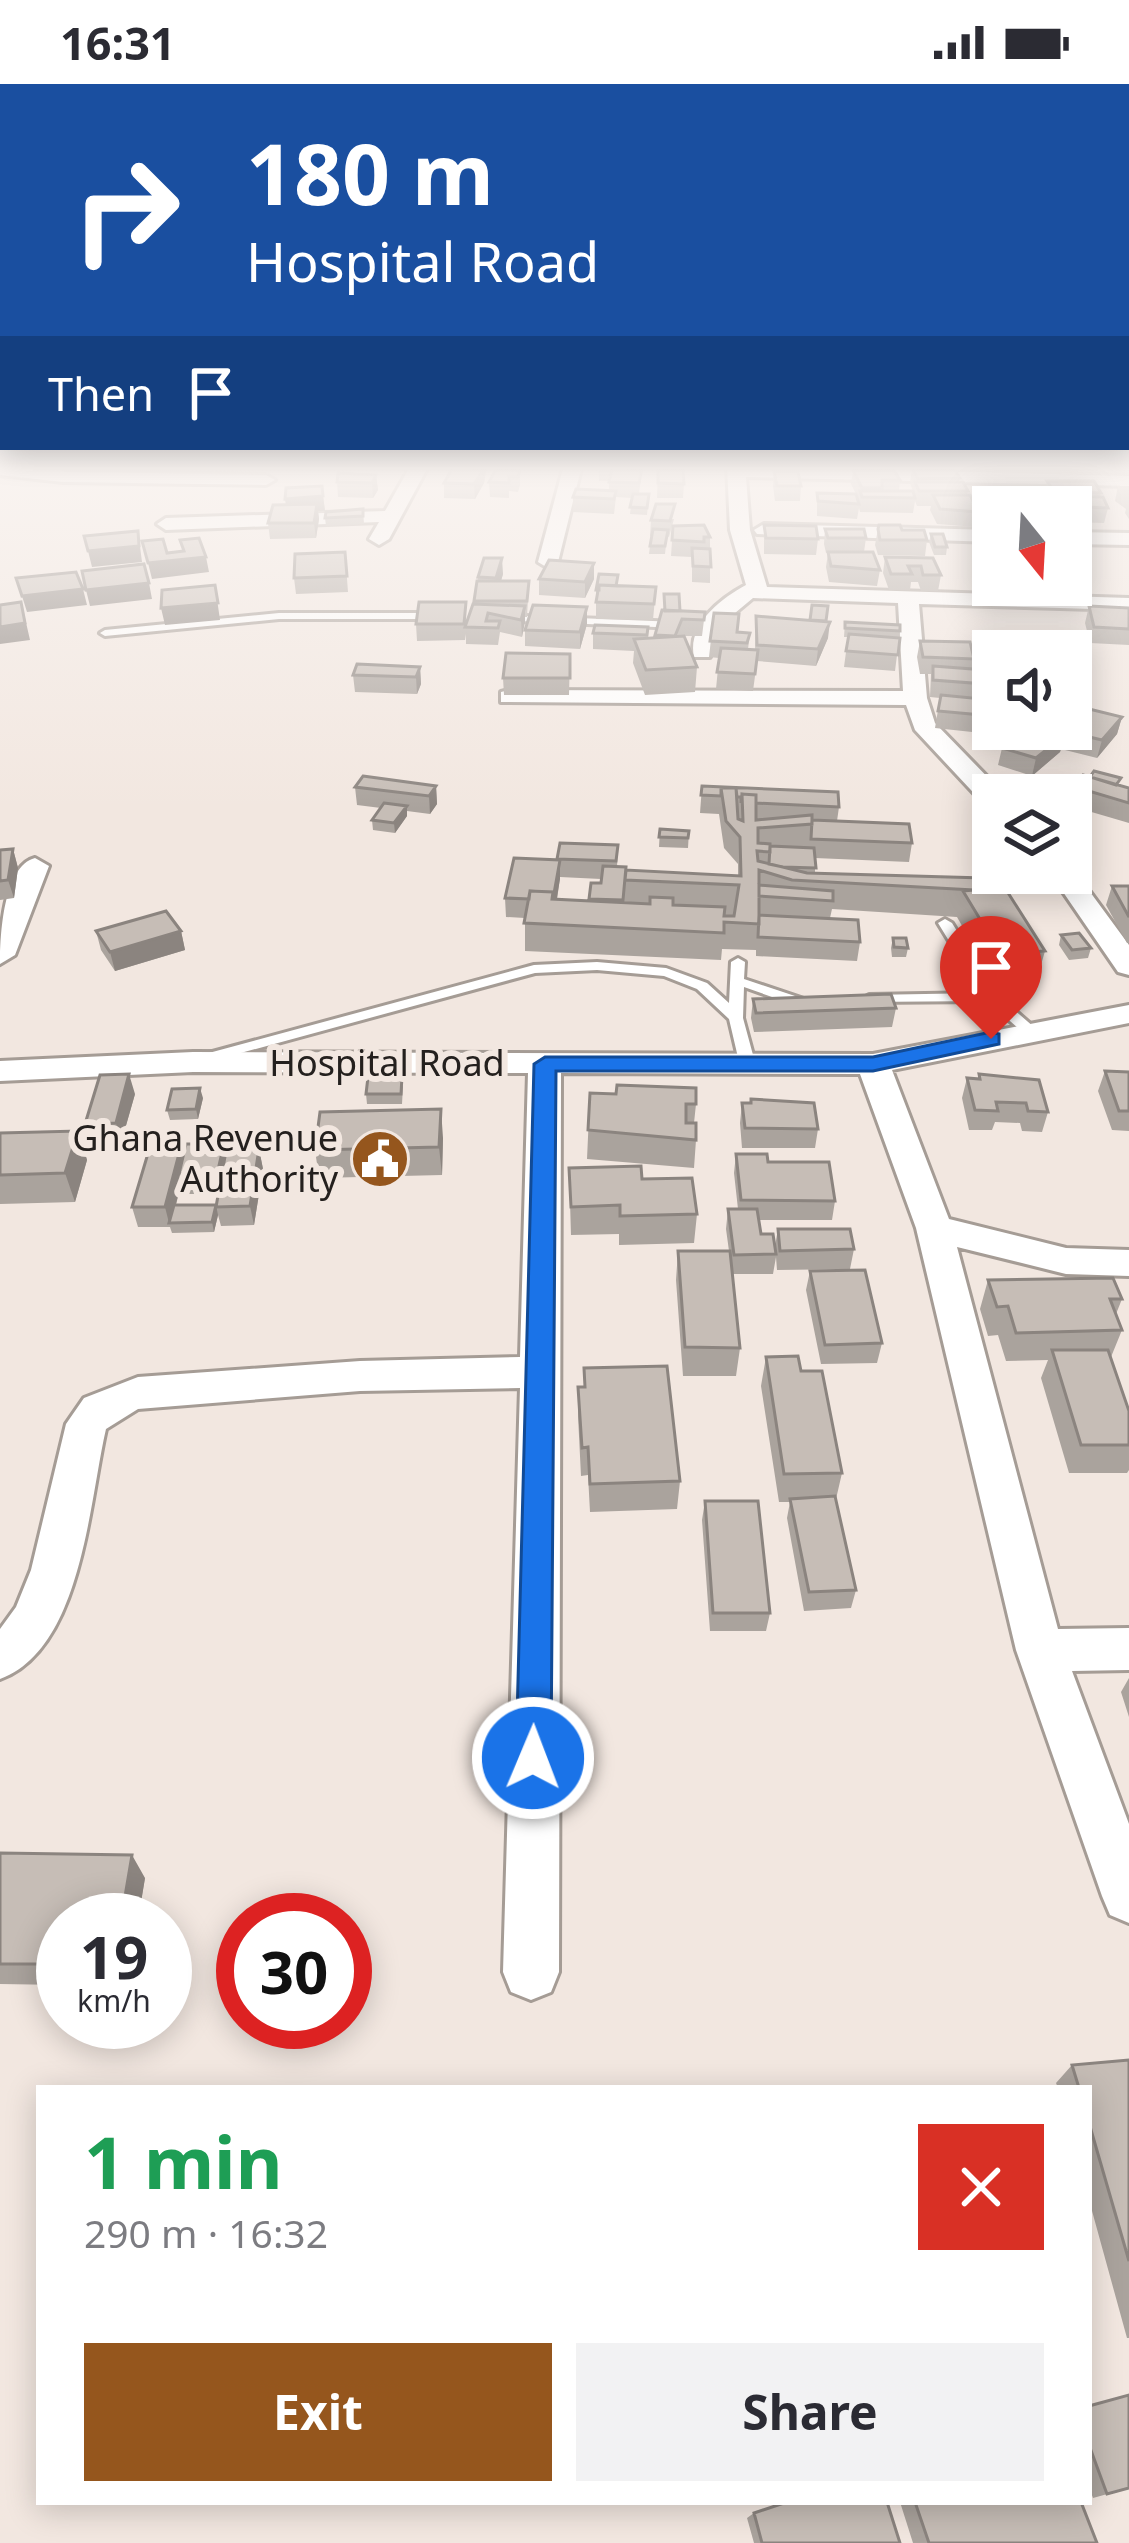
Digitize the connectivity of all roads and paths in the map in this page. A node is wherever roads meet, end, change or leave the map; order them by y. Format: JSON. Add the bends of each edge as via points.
{"nodes":[{"id":1,"x":752,"y":580,"type":"edge"},
{"id":2,"x":754,"y":589,"type":"junction"},
{"id":3,"x":908,"y":598,"type":"junction"},
{"id":4,"x":1129,"y":604,"type":"edge"},
{"id":5,"x":446,"y":616,"type":"edge"},
{"id":6,"x":493,"y":618,"type":"edge"},
{"id":7,"x":706,"y":626,"type":"junction"},
{"id":8,"x":105,"y":633,"type":"dead end"},
{"id":9,"x":703,"y":652,"type":"dead end"},
{"id":10,"x":509,"y":698,"type":"edge"},
{"id":11,"x":915,"y":698,"type":"junction"},
{"id":12,"x":972,"y":776,"type":"edge"},
{"id":13,"x":35,"y":866,"type":"dead end"},
{"id":14,"x":1092,"y":886,"type":"edge"},
{"id":15,"x":1112,"y":890,"type":"edge"},
{"id":16,"x":1080,"y":894,"type":"edge"},
{"id":17,"x":945,"y":923,"type":"dead end"},
{"id":18,"x":0,"y":955,"type":"edge"},
{"id":19,"x":738,"y":962,"type":"dead end"},
{"id":20,"x":1129,"y":966,"type":"edge"},
{"id":21,"x":737,"y":981,"type":"junction"},
{"id":22,"x":991,"y":997,"type":"junction"},
{"id":23,"x":807,"y":999,"type":"edge"},
{"id":24,"x":853,"y":999,"type":"edge"},
{"id":25,"x":1129,"y":1014,"type":"edge"},
{"id":26,"x":736,"y":1018,"type":"junction"},
{"id":27,"x":1030,"y":1031,"type":"junction"},
{"id":28,"x":193,"y":1063,"type":"junction"},
{"id":29,"x":545,"y":1064,"type":"junction"},
{"id":30,"x":873,"y":1064,"type":"junction"},
{"id":31,"x":748,"y":1066,"type":"junction"},
{"id":32,"x":0,"y":1072,"type":"edge"},
{"id":33,"x":934,"y":1228,"type":"junction"},
{"id":34,"x":1129,"y":1263,"type":"edge"},
{"id":35,"x":539,"y":1372,"type":"junction"},
{"id":36,"x":1129,"y":1649,"type":"edge"},
{"id":37,"x":1040,"y":1650,"type":"junction"},
{"id":38,"x":0,"y":1658,"type":"edge"},
{"id":39,"x":1129,"y":1895,"type":"edge"},
{"id":40,"x":531,"y":1972,"type":"dead end"}],
"edges":[{"from":1,"to":2,"type":"street"},
{"from":2,"to":3,"type":"street"},
{"from":2,"to":7,"type":"street"},
{"from":3,"to":4,"type":"street"},
{"from":3,"to":11,"type":"street"},
{"from":5,"to":8,"type":"lane","via":[[342,613]]},
{"from":6,"to":7,"type":"lane"},
{"from":7,"to":9,"type":"street"},
{"from":10,"to":11,"type":"street"},
{"from":11,"to":12,"type":"street","via":[[928,733]]},
{"from":13,"to":18,"type":"street"},
{"from":14,"to":15,"type":"street"},
{"from":16,"to":20,"type":"street"},
{"from":17,"to":22,"type":"lane"},
{"from":19,"to":21,"type":"lane"},
{"from":21,"to":23,"type":"lane","via":[[784,1000]]},
{"from":21,"to":26,"type":"lane"},
{"from":22,"to":24,"type":"lane"},
{"from":22,"to":27,"type":"lane"},
{"from":25,"to":27,"type":"street","name":"Hospital Road"},
{"from":26,"to":28,"type":"lane","via":[[701,985],[676,976],[534,969]]},
{"from":26,"to":31,"type":"lane"},
{"from":27,"to":30,"type":"street","name":"Hospital Road"},
{"from":28,"to":29,"type":"street","name":"Hospital Road"},
{"from":28,"to":32,"type":"street","name":"Hospital Road"},
{"from":29,"to":31,"type":"street","name":"Hospital Road"},
{"from":29,"to":35,"type":"street"},
{"from":30,"to":31,"type":"street","name":"Hospital Road"},
{"from":30,"to":33,"type":"street"},
{"from":33,"to":34,"type":"street","via":[[1066,1261]]},
{"from":33,"to":37,"type":"street"},
{"from":35,"to":38,"type":"street","via":[[360,1376],[138,1393],[108,1403],[89,1419],[37,1616]]},
{"from":35,"to":40,"type":"street"},
{"from":36,"to":37,"type":"street"},
{"from":37,"to":39,"type":"street"}]}
